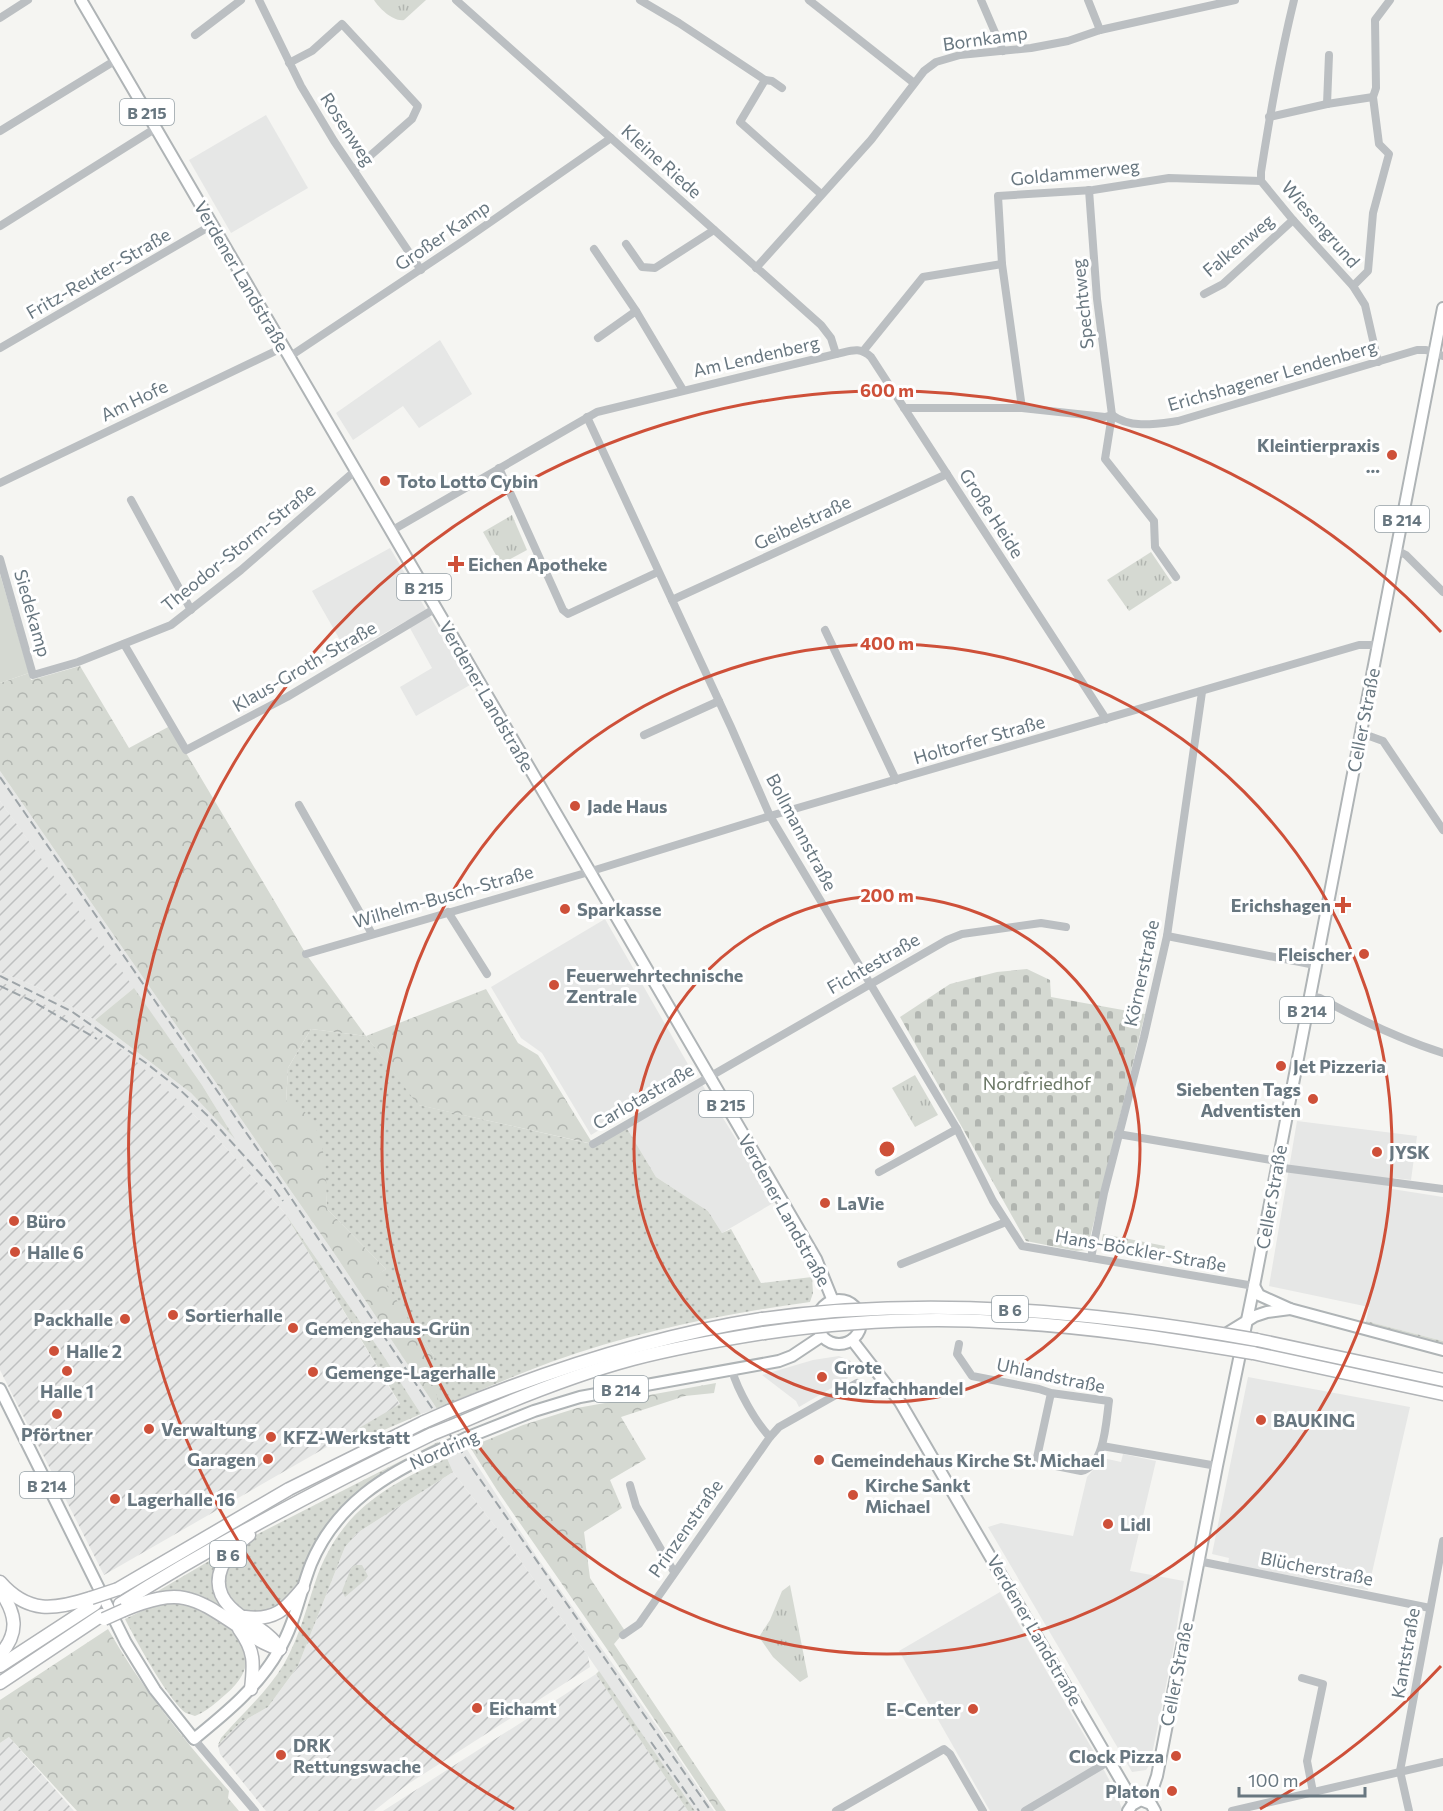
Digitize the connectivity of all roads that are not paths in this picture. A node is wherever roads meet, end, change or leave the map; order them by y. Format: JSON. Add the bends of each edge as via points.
{"nodes":[{"id":1,"x":28,"y":0,"type":"edge"},
{"id":2,"x":81,"y":0,"type":"edge"},
{"id":3,"x":241,"y":0,"type":"edge"},
{"id":4,"x":259,"y":0,"type":"edge"},
{"id":5,"x":456,"y":0,"type":"edge"},
{"id":6,"x":640,"y":0,"type":"edge"},
{"id":7,"x":810,"y":0,"type":"edge"},
{"id":8,"x":981,"y":0,"type":"edge"},
{"id":9,"x":1088,"y":0,"type":"edge"},
{"id":10,"x":1235,"y":0,"type":"edge"},
{"id":11,"x":1294,"y":0,"type":"edge"},
{"id":12,"x":1390,"y":0,"type":"edge"},
{"id":13,"x":1216,"y":2,"type":"edge"},
{"id":14,"x":0,"y":18,"type":"edge"},
{"id":15,"x":1100,"y":30,"type":"junction"},
{"id":16,"x":195,"y":35,"type":"dead end"},
{"id":17,"x":1003,"y":51,"type":"junction"},
{"id":18,"x":1329,"y":55,"type":"dead end"},
{"id":19,"x":116,"y":60,"type":"junction"},
{"id":20,"x":289,"y":63,"type":"junction"},
{"id":21,"x":765,"y":80,"type":"junction"},
{"id":22,"x":914,"y":83,"type":"junction"},
{"id":23,"x":782,"y":88,"type":"dead end"},
{"id":24,"x":1373,"y":97,"type":"junction"},
{"id":25,"x":1327,"y":104,"type":"junction"},
{"id":26,"x":1269,"y":117,"type":"junction"},
{"id":27,"x":156,"y":128,"type":"junction"},
{"id":28,"x":0,"y":131,"type":"edge"},
{"id":29,"x":611,"y":138,"type":"junction"},
{"id":30,"x":355,"y":169,"type":"junction"},
{"id":31,"x":1261,"y":181,"type":"junction"},
{"id":32,"x":1089,"y":190,"type":"junction"},
{"id":33,"x":821,"y":194,"type":"junction"},
{"id":34,"x":1293,"y":220,"type":"junction"},
{"id":35,"x":212,"y":225,"type":"junction"},
{"id":36,"x":0,"y":226,"type":"edge"},
{"id":37,"x":714,"y":230,"type":"junction"},
{"id":38,"x":626,"y":244,"type":"dead end"},
{"id":39,"x":594,"y":249,"type":"dead end"},
{"id":40,"x":1002,"y":264,"type":"junction"},
{"id":41,"x":756,"y":268,"type":"junction"},
{"id":42,"x":421,"y":270,"type":"junction"},
{"id":43,"x":1353,"y":286,"type":"junction"},
{"id":44,"x":1204,"y":294,"type":"dead end"},
{"id":45,"x":1443,"y":308,"type":"edge"},
{"id":46,"x":636,"y":311,"type":"junction"},
{"id":47,"x":598,"y":338,"type":"dead end"},
{"id":48,"x":0,"y":348,"type":"edge"},
{"id":49,"x":864,"y":350,"type":"junction"},
{"id":50,"x":286,"y":352,"type":"junction"},
{"id":51,"x":836,"y":354,"type":"junction"},
{"id":52,"x":1439,"y":354,"type":"edge"},
{"id":53,"x":1378,"y":362,"type":"junction"},
{"id":54,"x":683,"y":390,"type":"junction"},
{"id":55,"x":904,"y":408,"type":"junction"},
{"id":56,"x":1022,"y":408,"type":"junction"},
{"id":57,"x":1112,"y":415,"type":"junction"},
{"id":58,"x":587,"y":417,"type":"junction"},
{"id":59,"x":499,"y":468,"type":"junction"},
{"id":60,"x":356,"y":470,"type":"junction"},
{"id":61,"x":947,"y":474,"type":"junction"},
{"id":62,"x":0,"y":483,"type":"edge"},
{"id":63,"x":131,"y":500,"type":"dead end"},
{"id":64,"x":391,"y":531,"type":"junction"},
{"id":65,"x":1396,"y":550,"type":"junction"},
{"id":66,"x":0,"y":559,"type":"edge"},
{"id":67,"x":658,"y":572,"type":"junction"},
{"id":68,"x":1176,"y":577,"type":"dead end"},
{"id":69,"x":1443,"y":592,"type":"edge"},
{"id":70,"x":672,"y":600,"type":"junction"},
{"id":71,"x":436,"y":609,"type":"junction"},
{"id":72,"x":191,"y":610,"type":"junction"},
{"id":73,"x":825,"y":630,"type":"dead end"},
{"id":74,"x":124,"y":644,"type":"junction"},
{"id":75,"x":1377,"y":645,"type":"junction"},
{"id":76,"x":33,"y":675,"type":"joint"},
{"id":77,"x":1202,"y":692,"type":"junction"},
{"id":78,"x":719,"y":701,"type":"junction"},
{"id":79,"x":1106,"y":719,"type":"junction"},
{"id":80,"x":1361,"y":734,"type":"junction"},
{"id":81,"x":644,"y":735,"type":"dead end"},
{"id":82,"x":896,"y":780,"type":"junction"},
{"id":83,"x":299,"y":805,"type":"dead end"},
{"id":84,"x":770,"y":816,"type":"junction"},
{"id":85,"x":1443,"y":830,"type":"edge"},
{"id":86,"x":590,"y":871,"type":"junction"},
{"id":87,"x":448,"y":912,"type":"junction"},
{"id":88,"x":1066,"y":927,"type":"dead end"},
{"id":89,"x":372,"y":934,"type":"junction"},
{"id":90,"x":1167,"y":936,"type":"junction"},
{"id":91,"x":306,"y":954,"type":"dead end"},
{"id":92,"x":1315,"y":965,"type":"junction"},
{"id":93,"x":487,"y":974,"type":"dead end"},
{"id":94,"x":869,"y":985,"type":"junction"},
{"id":95,"x":1309,"y":996,"type":"junction"},
{"id":96,"x":1443,"y":1053,"type":"edge"},
{"id":97,"x":709,"y":1076,"type":"junction"},
{"id":98,"x":957,"y":1129,"type":"junction"},
{"id":99,"x":1118,"y":1134,"type":"junction"},
{"id":100,"x":592,"y":1144,"type":"dead end"},
{"id":101,"x":1276,"y":1164,"type":"junction"},
{"id":102,"x":879,"y":1172,"type":"dead end"},
{"id":103,"x":1443,"y":1189,"type":"edge"},
{"id":104,"x":1006,"y":1222,"type":"junction"},
{"id":105,"x":1022,"y":1246,"type":"joint"},
{"id":106,"x":1091,"y":1258,"type":"junction"},
{"id":107,"x":901,"y":1264,"type":"dead end"},
{"id":108,"x":1254,"y":1286,"type":"junction"},
{"id":109,"x":833,"y":1301,"type":"junction"},
{"id":110,"x":1290,"y":1309,"type":"junction"},
{"id":111,"x":861,"y":1316,"type":"junction"},
{"id":112,"x":1246,"y":1321,"type":"junction"},
{"id":113,"x":822,"y":1336,"type":"junction"},
{"id":114,"x":852,"y":1341,"type":"junction"},
{"id":115,"x":959,"y":1344,"type":"dead end"},
{"id":116,"x":1443,"y":1350,"type":"edge"},
{"id":117,"x":732,"y":1370,"type":"junction"},
{"id":118,"x":1443,"y":1380,"type":"edge"},
{"id":119,"x":857,"y":1383,"type":"dead end"},
{"id":120,"x":0,"y":1389,"type":"edge"},
{"id":121,"x":1051,"y":1394,"type":"junction"},
{"id":122,"x":1443,"y":1394,"type":"edge"},
{"id":123,"x":770,"y":1437,"type":"junction"},
{"id":124,"x":1102,"y":1446,"type":"junction"},
{"id":125,"x":1216,"y":1466,"type":"junction"},
{"id":126,"x":630,"y":1485,"type":"dead end"},
{"id":127,"x":285,"y":1508,"type":"junction"},
{"id":128,"x":1443,"y":1541,"type":"edge"},
{"id":129,"x":1198,"y":1561,"type":"junction"},
{"id":130,"x":674,"y":1572,"type":"junction"},
{"id":131,"x":0,"y":1582,"type":"edge"},
{"id":132,"x":303,"y":1588,"type":"junction"},
{"id":133,"x":0,"y":1590,"type":"edge"},
{"id":134,"x":93,"y":1601,"type":"junction"},
{"id":135,"x":122,"y":1607,"type":"junction"},
{"id":136,"x":1430,"y":1608,"type":"junction"},
{"id":137,"x":240,"y":1621,"type":"junction"},
{"id":138,"x":623,"y":1635,"type":"dead end"},
{"id":139,"x":280,"y":1649,"type":"junction"},
{"id":140,"x":0,"y":1655,"type":"edge"},
{"id":141,"x":0,"y":1666,"type":"edge"},
{"id":142,"x":1302,"y":1678,"type":"dead end"},
{"id":143,"x":0,"y":1683,"type":"edge"},
{"id":144,"x":251,"y":1689,"type":"junction"},
{"id":145,"x":194,"y":1739,"type":"junction"},
{"id":146,"x":1111,"y":1760,"type":"junction"},
{"id":147,"x":1443,"y":1762,"type":"edge"},
{"id":148,"x":1400,"y":1772,"type":"junction"},
{"id":149,"x":1313,"y":1792,"type":"junction"},
{"id":150,"x":1152,"y":1806,"type":"edge"},
{"id":151,"x":1131,"y":1807,"type":"edge"},
{"id":152,"x":255,"y":1811,"type":"edge"},
{"id":153,"x":837,"y":1811,"type":"edge"},
{"id":154,"x":983,"y":1811,"type":"edge"},
{"id":155,"x":1025,"y":1811,"type":"edge"},
{"id":156,"x":1232,"y":1811,"type":"edge"},
{"id":157,"x":1409,"y":1811,"type":"edge"}],
"edges":[{"from":1,"to":14,"type":"street"},
{"from":2,"to":19,"type":"main road","name":"Verdener Landstraße","number":"B 215"},
{"from":3,"to":16,"type":"street"},
{"from":4,"to":20,"type":"street","name":"Rosenweg"},
{"from":5,"to":29,"type":"street","name":"Kleine Riede"},
{"from":6,"to":21,"type":"street"},
{"from":7,"to":22,"type":"street"},
{"from":8,"to":17,"type":"street"},
{"from":9,"to":15,"type":"street"},
{"from":10,"to":13,"type":"street","name":"Bornkamp"},
{"from":11,"to":26,"type":"street","name":"Wiesengrund"},
{"from":12,"to":24,"type":"street","via":[[1376,20]]},
{"from":13,"to":15,"type":"street","name":"Bornkamp"},
{"from":15,"to":17,"type":"street","name":"Bornkamp","via":[[1068,40]]},
{"from":17,"to":22,"type":"street","name":"Bornkamp","via":[[949,57],[936,62]]},
{"from":18,"to":25,"type":"street"},
{"from":19,"to":27,"type":"main road","name":"Verdener Landstraße","number":"B 215"},
{"from":19,"to":28,"type":"street"},
{"from":20,"to":30,"type":"street","name":"Rosenweg","via":[[334,141]]},
{"from":20,"to":30,"type":"street","via":[[312,51],[342,24],[418,105],[412,119]]},
{"from":21,"to":23,"type":"street"},
{"from":21,"to":33,"type":"street","via":[[740,122]]},
{"from":22,"to":33,"type":"street","name":"Bornkamp","via":[[871,140]]},
{"from":24,"to":25,"type":"street"},
{"from":24,"to":43,"type":"street","via":[[1379,144],[1389,153],[1373,213],[1368,272]]},
{"from":25,"to":26,"type":"street"},
{"from":26,"to":31,"type":"street","name":"Wiesengrund"},
{"from":27,"to":35,"type":"main road","name":"Verdener Landstraße","number":"B 215"},
{"from":27,"to":36,"type":"street"},
{"from":29,"to":37,"type":"street","name":"Kleine Riede"},
{"from":29,"to":42,"type":"street","name":"Großer Kamp"},
{"from":30,"to":42,"type":"street","name":"Rosenweg"},
{"from":31,"to":32,"type":"street","name":"Goldammerweg","via":[[1169,178]]},
{"from":31,"to":34,"type":"street","name":"Wiesengrund"},
{"from":32,"to":40,"type":"street","name":"Goldammerweg","via":[[998,196]]},
{"from":32,"to":57,"type":"street","name":"Spechtweg","via":[[1097,299]]},
{"from":33,"to":41,"type":"street","name":"Bornkamp"},
{"from":34,"to":43,"type":"street","name":"Wiesengrund"},
{"from":34,"to":44,"type":"street","name":"Falkenweg","via":[[1223,284]]},
{"from":35,"to":48,"type":"street","name":"Fritz-Reuter-Straße"},
{"from":35,"to":50,"type":"main road","name":"Verdener Landstraße","number":"B 215"},
{"from":37,"to":38,"type":"street","via":[[655,268],[642,267]]},
{"from":37,"to":41,"type":"street","name":"Kleine Riede"},
{"from":39,"to":46,"type":"street","name":"Am Lendenberg"},
{"from":40,"to":49,"type":"street","via":[[923,277]]},
{"from":40,"to":56,"type":"street","name":"Goldammerweg"},
{"from":41,"to":51,"type":"street","name":"Kleine Riede","via":[[821,325]]},
{"from":42,"to":50,"type":"street","name":"Großer Kamp"},
{"from":43,"to":53,"type":"street","name":"Wiesengrund","via":[[1369,313]]},
{"from":45,"to":52,"type":"main road","name":"Celler Straße","number":"B 214"},
{"from":46,"to":47,"type":"street"},
{"from":46,"to":54,"type":"street","name":"Am Lendenberg"},
{"from":49,"to":51,"type":"street"},
{"from":49,"to":55,"type":"street","name":"Große Heide"},
{"from":50,"to":60,"type":"main road","name":"Verdener Landstraße","number":"B 215"},
{"from":50,"to":62,"type":"street","name":"Am Hofe"},
{"from":51,"to":54,"type":"street","name":"Am Lendenberg"},
{"from":52,"to":53,"type":"street","name":"Erichshagener Lendenberg","via":[[1417,350]]},
{"from":52,"to":65,"type":"main road","name":"Celler Straße","number":"B 214"},
{"from":53,"to":57,"type":"street","name":"Erichshagener Lendenberg","via":[[1178,421],[1133,424],[1120,422]]},
{"from":54,"to":58,"type":"street","name":"Am Lendenberg","via":[[597,411]]},
{"from":55,"to":56,"type":"street","name":"Erichshagener Lendenberg"},
{"from":55,"to":61,"type":"street","name":"Große Heide"},
{"from":56,"to":57,"type":"street","name":"Erichshagener Lendenberg"},
{"from":57,"to":68,"type":"street","name":"Spechtweg","via":[[1106,459],[1154,521],[1155,547]]},
{"from":58,"to":59,"type":"street","name":"Am Lendenberg"},
{"from":58,"to":67,"type":"street","name":"Bollmannstraße"},
{"from":59,"to":64,"type":"street","name":"Am Lendenberg"},
{"from":59,"to":67,"type":"street","via":[[568,614]]},
{"from":60,"to":64,"type":"main road","name":"Verdener Landstraße","number":"B 215"},
{"from":60,"to":72,"type":"street","name":"Theodor-Storm-Straße"},
{"from":61,"to":70,"type":"street","name":"Geibelstraße"},
{"from":61,"to":79,"type":"street","name":"Große Heide"},
{"from":63,"to":72,"type":"street"},
{"from":64,"to":71,"type":"main road","name":"Verdener Landstraße","number":"B 215"},
{"from":65,"to":69,"type":"street"},
{"from":65,"to":75,"type":"main road","name":"Celler Straße","number":"B 214"},
{"from":66,"to":76,"type":"street","name":"Siedekamp"},
{"from":67,"to":70,"type":"street","name":"Bollmannstraße"},
{"from":70,"to":78,"type":"street","name":"Bollmannstraße"},
{"from":71,"to":74,"type":"street","name":"Klaus-Groth-Straße","via":[[287,697],[186,750]]},
{"from":71,"to":86,"type":"main road","name":"Verdener Landstraße","number":"B 215"},
{"from":72,"to":74,"type":"street","name":"Theodor-Storm-Straße","via":[[171,625]]},
{"from":73,"to":82,"type":"street"},
{"from":74,"to":76,"type":"street","name":"Theodor-Storm-Straße"},
{"from":75,"to":77,"type":"street","name":"Holtorfer Straße","via":[[1359,645]]},
{"from":75,"to":80,"type":"main road","name":"Celler Straße","number":"B 214"},
{"from":77,"to":79,"type":"street","name":"Holtorfer Straße"},
{"from":77,"to":90,"type":"street","name":"Körnerstraße"},
{"from":78,"to":81,"type":"street"},
{"from":78,"to":84,"type":"street","name":"Bollmannstraße"},
{"from":79,"to":82,"type":"street","name":"Holtorfer Straße"},
{"from":80,"to":85,"type":"street","via":[[1383,741]]},
{"from":80,"to":92,"type":"main road","name":"Celler Straße","number":"B 214"},
{"from":82,"to":84,"type":"street","name":"Holtorfer Straße"},
{"from":83,"to":89,"type":"street"},
{"from":84,"to":86,"type":"street","name":"Holtorfer Straße"},
{"from":84,"to":94,"type":"street","name":"Bollmannstraße"},
{"from":86,"to":87,"type":"street","name":"Wilhelm-Busch-Straße"},
{"from":86,"to":97,"type":"main road","name":"Verdener Landstraße","number":"B 215"},
{"from":87,"to":89,"type":"street","name":"Wilhelm-Busch-Straße"},
{"from":87,"to":93,"type":"street"},
{"from":88,"to":94,"type":"street","name":"Fichtestraße","via":[[1041,923],[962,934]]},
{"from":89,"to":91,"type":"street","name":"Wilhelm-Busch-Straße"},
{"from":90,"to":92,"type":"street"},
{"from":90,"to":99,"type":"street","name":"Körnerstraße"},
{"from":92,"to":95,"type":"main road","name":"Celler Straße","number":"B 214"},
{"from":94,"to":97,"type":"street","name":"Fichtestraße"},
{"from":94,"to":98,"type":"street","name":"Bollmannstraße"},
{"from":95,"to":96,"type":"street","via":[[1320,998],[1377,1029]]},
{"from":95,"to":101,"type":"main road","name":"Celler Straße","number":"B 214"},
{"from":97,"to":100,"type":"street","name":"Carlotastraße"},
{"from":97,"to":109,"type":"main road","name":"Verdener Landstraße","number":"B 215","via":[[816,1259]]},
{"from":98,"to":102,"type":"street"},
{"from":98,"to":104,"type":"street","name":"Bollmannstraße"},
{"from":99,"to":101,"type":"street"},
{"from":99,"to":106,"type":"street","name":"Körnerstraße"},
{"from":101,"to":103,"type":"street"},
{"from":101,"to":108,"type":"main road","name":"Celler Straße","number":"B 214"},
{"from":104,"to":105,"type":"street","name":"Bollmannstraße"},
{"from":104,"to":107,"type":"street"},
{"from":105,"to":106,"type":"street","name":"Hans-Böckler-Straße"},
{"from":106,"to":108,"type":"street","name":"Hans-Böckler-Straße"},
{"from":108,"to":110,"type":"main road","via":[[1259,1295]]},
{"from":108,"to":112,"type":"main road","name":"Celler Straße","number":"B 214"},
{"from":109,"to":111,"type":"main road","via":[[848,1302]]},
{"from":109,"to":113,"type":"main road","via":[[818,1315]]},
{"from":110,"to":112,"type":"main road","via":[[1267,1312]]},
{"from":110,"to":116,"type":"main road"},
{"from":111,"to":112,"type":"main road","via":[[1004,1315],[1191,1336],[1224,1335]]},
{"from":111,"to":114,"type":"main road","via":[[860,1331]]},
{"from":112,"to":125,"type":"main road","name":"Celler Straße"},
{"from":113,"to":114,"type":"main road","via":[[833,1343]]},
{"from":113,"to":117,"type":"main road","name":"Nordring","number":"B 214","via":[[779,1361]]},
{"from":114,"to":146,"type":"main road","name":"Verdener Landstraße","via":[[900,1402]]},
{"from":115,"to":121,"type":"street","name":"Uhlandstraße","via":[[957,1354],[972,1376]]},
{"from":117,"to":123,"type":"street","via":[[762,1429]]},
{"from":117,"to":132,"type":"main road","name":"Nordring","number":"B 214","bridge":true,"via":[[580,1397],[466,1438],[379,1481],[331,1528]]},
{"from":118,"to":134,"type":"highway","number":"B 6","bridge":true,"via":[[1257,1340],[1058,1312],[872,1308],[762,1319],[673,1336],[581,1361],[449,1411],[289,1489]]},
{"from":119,"to":123,"type":"street","name":"Prinzenstraße","via":[[779,1426]]},
{"from":120,"to":145,"type":"main road","number":"B 214","via":[[126,1643],[155,1690]]},
{"from":121,"to":124,"type":"street","name":"Uhlandstraße","via":[[1109,1401]]},
{"from":121,"to":124,"type":"street","via":[[1036,1462],[1086,1470]]},
{"from":122,"to":127,"type":"highway","number":"B 6","bridge":true,"via":[[1253,1353],[1147,1336],[999,1322],[867,1323],[764,1333],[632,1360],[547,1387],[432,1434]]},
{"from":123,"to":130,"type":"street","name":"Prinzenstraße"},
{"from":124,"to":125,"type":"street"},
{"from":125,"to":129,"type":"main road","name":"Celler Straße"},
{"from":126,"to":130,"type":"street","via":[[636,1506]]},
{"from":127,"to":135,"type":"highway","number":"B 6","via":[[219,1544]]},
{"from":127,"to":137,"type":"highway","number":"B 6","via":[[236,1544],[222,1563],[221,1591]]},
{"from":128,"to":136,"type":"street","name":"Kantstraße"},
{"from":129,"to":136,"type":"street","name":"Blücherstraße"},
{"from":129,"to":150,"type":"main road","name":"Celler Straße"},
{"from":130,"to":138,"type":"street","name":"Prinzenstraße","via":[[639,1624]]},
{"from":131,"to":134,"type":"highway","via":[[20,1600],[36,1606]]},
{"from":132,"to":137,"type":"highway","via":[[270,1617]]},
{"from":132,"to":139,"type":"main road","name":"Nordring","number":"B 214"},
{"from":133,"to":140,"type":"highway","via":[[11,1609],[14,1625],[8,1645]]},
{"from":134,"to":141,"type":"highway"},
{"from":135,"to":137,"type":"highway","via":[[167,1596],[187,1597]]},
{"from":135,"to":143,"type":"highway","number":"B 6"},
{"from":136,"to":148,"type":"street","name":"Kantstraße"},
{"from":137,"to":139,"type":"highway","number":"B 6","via":[[270,1635]]},
{"from":137,"to":144,"type":"highway","via":[[252,1651]]},
{"from":139,"to":144,"type":"main road","name":"Nordring","number":"B 214"},
{"from":142,"to":149,"type":"street","via":[[1323,1684],[1307,1761]]},
{"from":144,"to":145,"type":"main road","name":"Nordring","number":"B 214"},
{"from":145,"to":152,"type":"street"},
{"from":146,"to":151,"type":"main road","name":"Verdener Landstraße"},
{"from":146,"to":155,"type":"street"},
{"from":147,"to":148,"type":"street"},
{"from":148,"to":149,"type":"street"},
{"from":148,"to":157,"type":"street"},
{"from":149,"to":156,"type":"street"},
{"from":150,"to":151,"type":"main road","via":[[1141,1800]]},
{"from":153,"to":154,"type":"street","via":[[944,1749]]}]}
